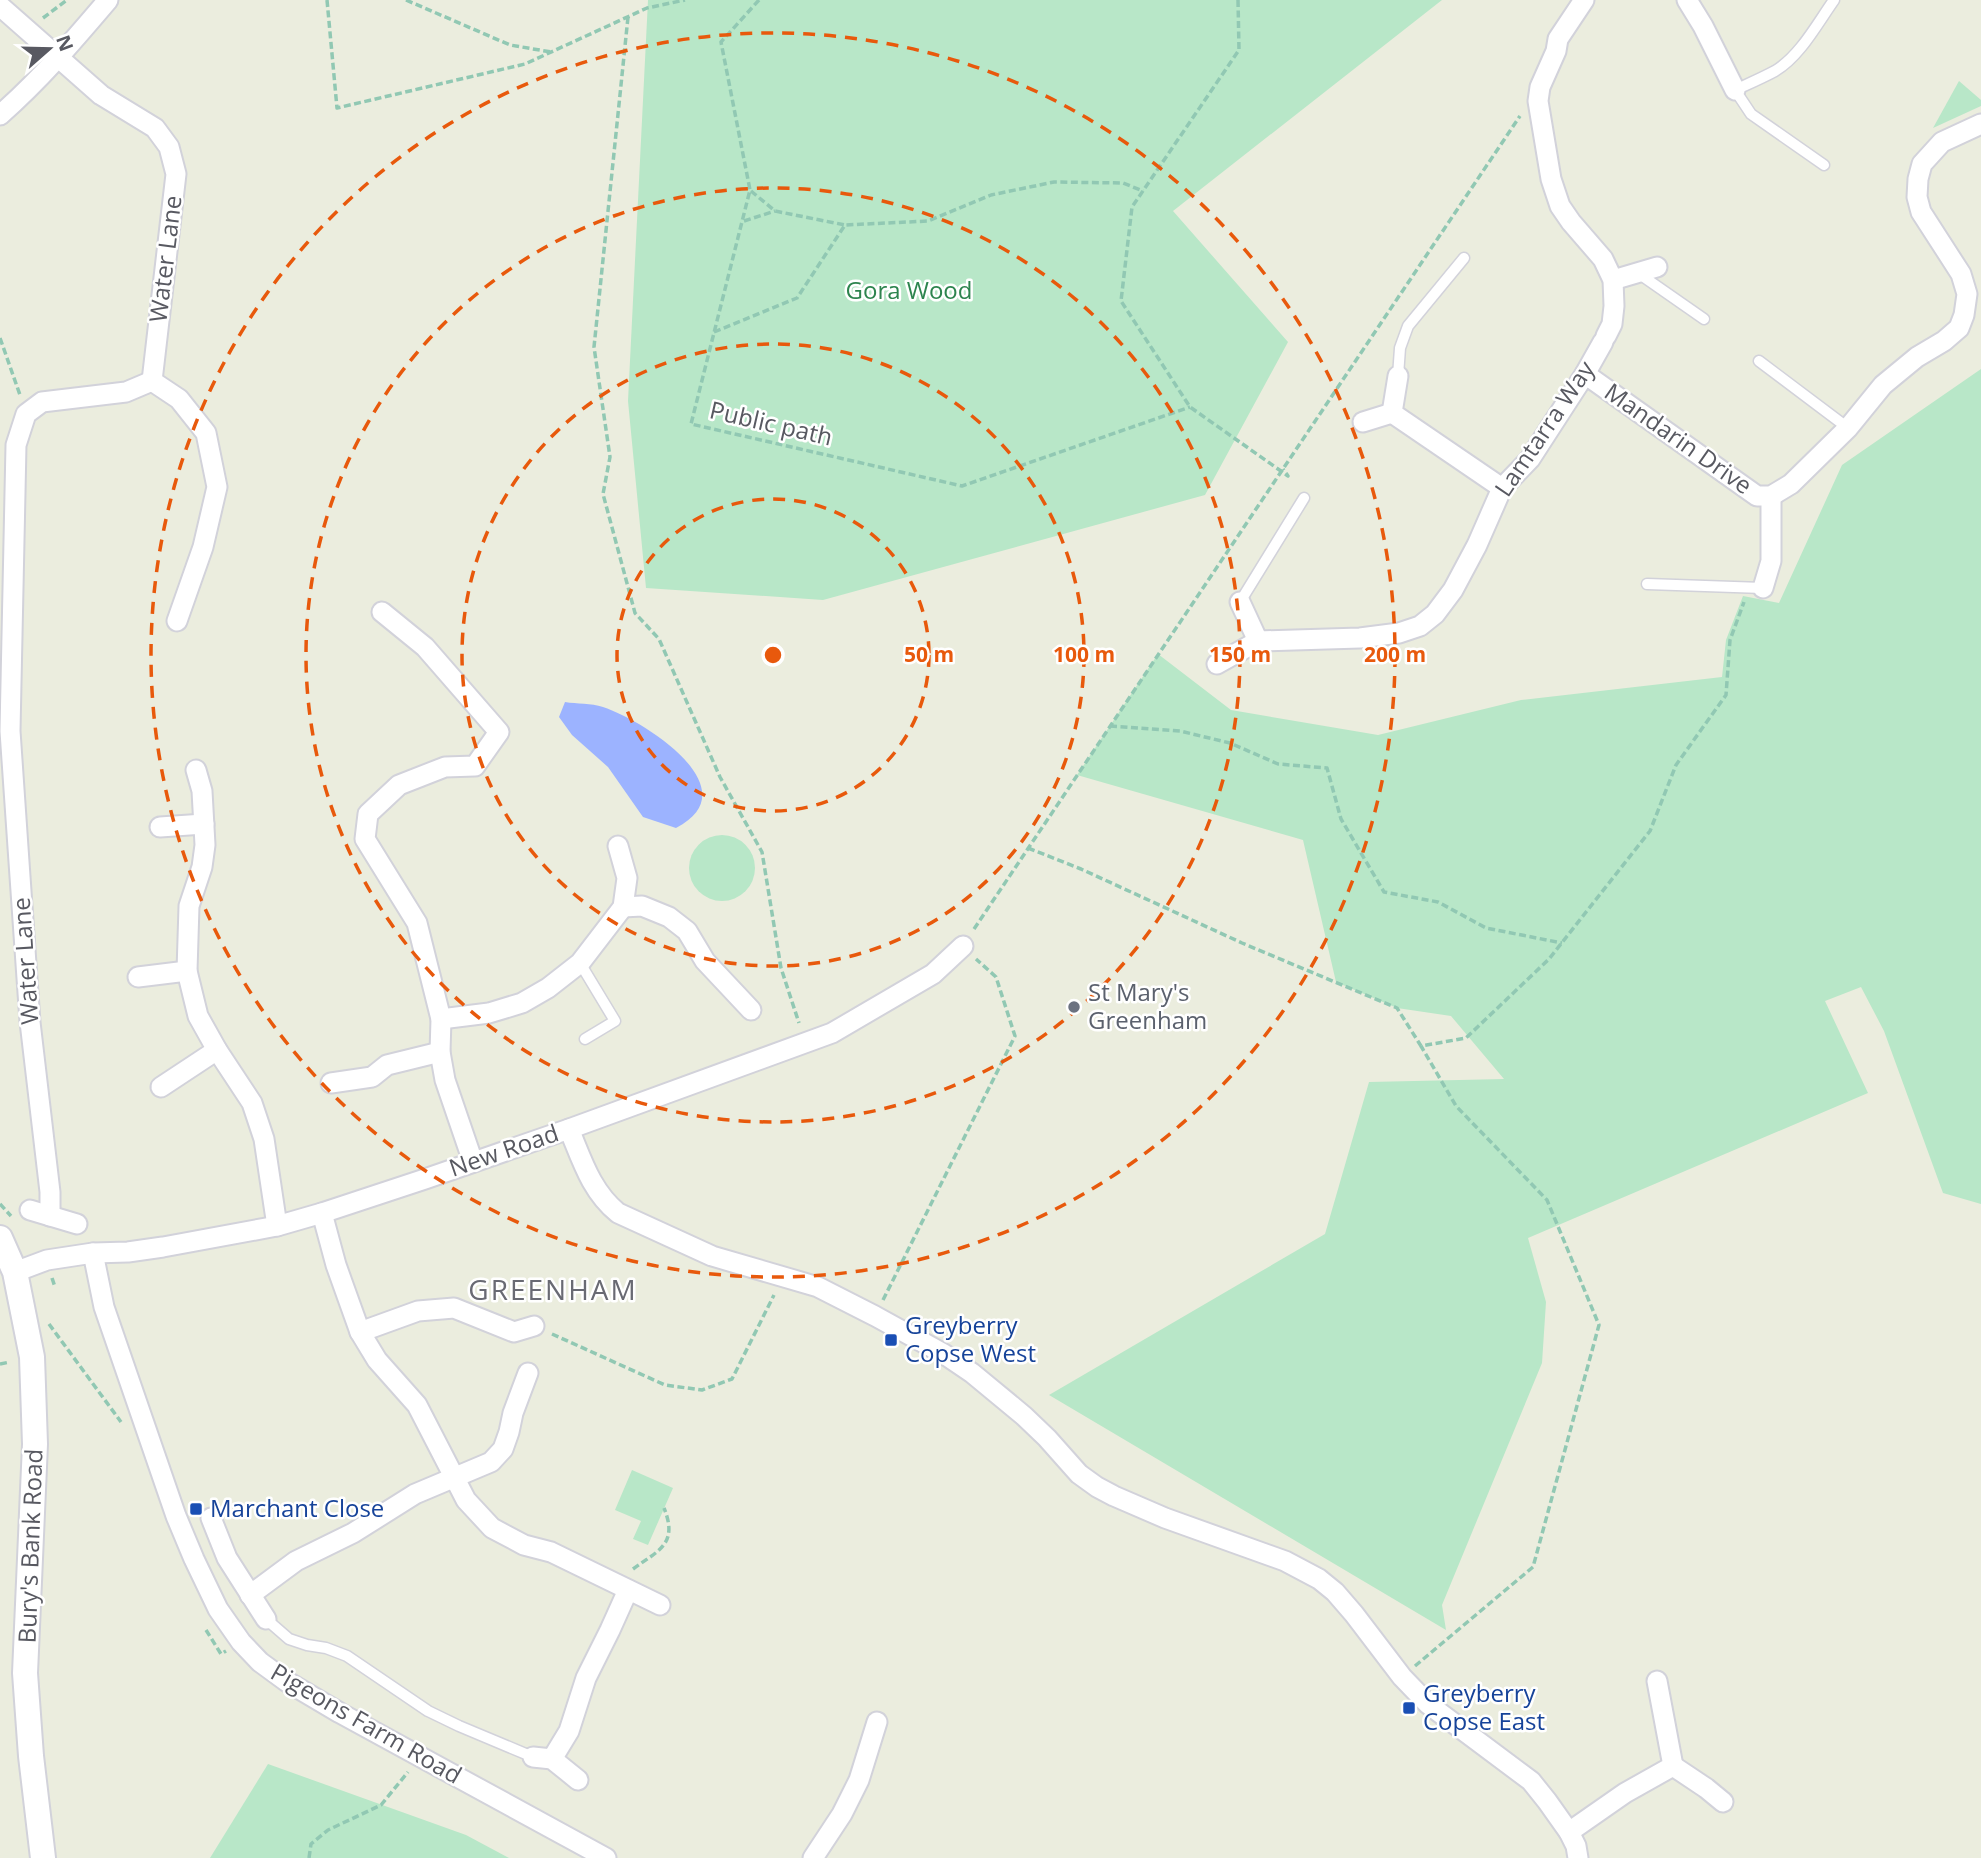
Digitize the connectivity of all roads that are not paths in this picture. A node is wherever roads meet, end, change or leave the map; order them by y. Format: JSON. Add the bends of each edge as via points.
{"nodes":[{"id":1,"x":108,"y":0,"type":"edge"},
{"id":2,"x":1584,"y":0,"type":"edge"},
{"id":3,"x":1687,"y":0,"type":"edge"},
{"id":4,"x":1834,"y":0,"type":"edge"},
{"id":5,"x":0,"y":6,"type":"edge"},
{"id":6,"x":58,"y":59,"type":"junction"},
{"id":7,"x":1735,"y":90,"type":"junction"},
{"id":8,"x":0,"y":115,"type":"edge"},
{"id":9,"x":1981,"y":124,"type":"edge"},
{"id":10,"x":1824,"y":164,"type":"dead end"},
{"id":11,"x":1464,"y":258,"type":"dead end"},
{"id":12,"x":1648,"y":270,"type":"joint"},
{"id":13,"x":1612,"y":280,"type":"junction"},
{"id":14,"x":1704,"y":319,"type":"dead end"},
{"id":15,"x":1759,"y":362,"type":"dead end"},
{"id":16,"x":1585,"y":373,"type":"junction"},
{"id":17,"x":1398,"y":376,"type":"joint"},
{"id":18,"x":152,"y":380,"type":"junction"},
{"id":19,"x":1392,"y":413,"type":"junction"},
{"id":20,"x":1363,"y":422,"type":"dead end"},
{"id":21,"x":1848,"y":428,"type":"junction"},
{"id":22,"x":1502,"y":488,"type":"junction"},
{"id":23,"x":1771,"y":496,"type":"junction"},
{"id":24,"x":1304,"y":498,"type":"dead end"},
{"id":25,"x":1647,"y":584,"type":"dead end"},
{"id":26,"x":1757,"y":587,"type":"joint"},
{"id":27,"x":1240,"y":603,"type":"joint"},
{"id":28,"x":382,"y":612,"type":"dead end"},
{"id":29,"x":177,"y":621,"type":"dead end"},
{"id":30,"x":1258,"y":641,"type":"junction"},
{"id":31,"x":1217,"y":664,"type":"dead end"},
{"id":32,"x":196,"y":770,"type":"dead end"},
{"id":33,"x":204,"y":824,"type":"junction"},
{"id":34,"x":160,"y":827,"type":"dead end"},
{"id":35,"x":618,"y":846,"type":"dead end"},
{"id":36,"x":623,"y":907,"type":"junction"},
{"id":37,"x":962,"y":946,"type":"road end"},
{"id":38,"x":580,"y":963,"type":"junction"},
{"id":39,"x":187,"y":971,"type":"junction"},
{"id":40,"x":138,"y":977,"type":"dead end"},
{"id":41,"x":751,"y":1010,"type":"dead end"},
{"id":42,"x":441,"y":1019,"type":"junction"},
{"id":43,"x":585,"y":1040,"type":"dead end"},
{"id":44,"x":217,"y":1050,"type":"junction"},
{"id":45,"x":440,"y":1052,"type":"junction"},
{"id":46,"x":331,"y":1083,"type":"dead end"},
{"id":47,"x":161,"y":1087,"type":"dead end"},
{"id":48,"x":569,"y":1129,"type":"junction"},
{"id":49,"x":473,"y":1162,"type":"junction"},
{"id":50,"x":30,"y":1210,"type":"dead end"},
{"id":51,"x":322,"y":1213,"type":"junction"},
{"id":52,"x":50,"y":1216,"type":"junction"},
{"id":53,"x":78,"y":1224,"type":"dead end"},
{"id":54,"x":277,"y":1226,"type":"junction"},
{"id":55,"x":0,"y":1238,"type":"edge"},
{"id":56,"x":93,"y":1253,"type":"junction"},
{"id":57,"x":15,"y":1272,"type":"junction"},
{"id":58,"x":534,"y":1326,"type":"road end"},
{"id":59,"x":360,"y":1332,"type":"junction"},
{"id":60,"x":528,"y":1373,"type":"dead end"},
{"id":61,"x":453,"y":1477,"type":"junction"},
{"id":62,"x":211,"y":1518,"type":"dead end"},
{"id":63,"x":621,"y":1586,"type":"junction"},
{"id":64,"x":250,"y":1595,"type":"junction"},
{"id":65,"x":660,"y":1605,"type":"dead end"},
{"id":66,"x":266,"y":1619,"type":"joint"},
{"id":67,"x":1657,"y":1681,"type":"dead end"},
{"id":68,"x":877,"y":1722,"type":"dead end"},
{"id":69,"x":543,"y":1758,"type":"junction"},
{"id":70,"x":1673,"y":1766,"type":"junction"},
{"id":71,"x":578,"y":1780,"type":"dead end"},
{"id":72,"x":1723,"y":1801,"type":"dead end"},
{"id":73,"x":1569,"y":1832,"type":"junction"},
{"id":74,"x":43,"y":1858,"type":"edge"},
{"id":75,"x":606,"y":1858,"type":"edge"},
{"id":76,"x":813,"y":1858,"type":"edge"},
{"id":77,"x":1578,"y":1858,"type":"edge"}],
"edges":[{"from":1,"to":6,"type":"street"},
{"from":2,"to":13,"type":"street","name":"Lamtarra Way","via":[[1558,39],[1538,101],[1560,206],[1603,259]]},
{"from":3,"to":7,"type":"street"},
{"from":4,"to":7,"type":"lane","via":[[1777,70]]},
{"from":5,"to":6,"type":"street","name":"Water Lane"},
{"from":6,"to":8,"type":"street"},
{"from":6,"to":18,"type":"street","name":"Water Lane","via":[[101,96],[155,128],[169,147],[176,174]]},
{"from":7,"to":10,"type":"lane","via":[[1751,114]]},
{"from":9,"to":21,"type":"street","name":"Mandarin Drive","via":[[1942,142],[1922,164],[1918,179],[1921,212],[1961,274],[1967,294],[1961,322],[1944,341],[1883,385]]},
{"from":11,"to":17,"type":"lane","via":[[1408,326],[1400,348]]},
{"from":12,"to":13,"type":"street"},
{"from":12,"to":14,"type":"lane"},
{"from":13,"to":16,"type":"street","name":"Lamtarra Way","via":[[1612,324]]},
{"from":15,"to":21,"type":"lane"},
{"from":16,"to":22,"type":"street","name":"Lamtarra Way","via":[[1530,459]]},
{"from":16,"to":23,"type":"street","name":"Mandarin Drive","via":[[1748,491]]},
{"from":17,"to":19,"type":"street"},
{"from":18,"to":29,"type":"street","via":[[179,399],[206,433],[217,487],[203,547]]},
{"from":18,"to":52,"type":"street","name":"Water Lane","via":[[126,392],[42,402],[26,414],[16,444],[10,731],[30,1022]]},
{"from":19,"to":20,"type":"street"},
{"from":19,"to":22,"type":"street"},
{"from":21,"to":23,"type":"street","name":"Mandarin Drive","via":[[1791,484]]},
{"from":22,"to":30,"type":"street","name":"Lamtarra Way","via":[[1453,590],[1420,626],[1360,638]]},
{"from":23,"to":26,"type":"street","via":[[1771,561]]},
{"from":24,"to":27,"type":"lane"},
{"from":25,"to":26,"type":"lane"},
{"from":27,"to":30,"type":"street"},
{"from":28,"to":42,"type":"street","via":[[425,646],[499,732],[475,766],[445,767],[399,786],[368,814],[365,839],[417,923]]},
{"from":30,"to":31,"type":"street","name":"Lamtarra Way"},
{"from":32,"to":33,"type":"street"},
{"from":33,"to":34,"type":"street"},
{"from":33,"to":39,"type":"street","via":[[202,867],[189,906]]},
{"from":35,"to":36,"type":"street","via":[[627,878]]},
{"from":36,"to":38,"type":"street"},
{"from":36,"to":41,"type":"street","via":[[642,906],[687,931],[705,961]]},
{"from":37,"to":48,"type":"street","name":"New Road","via":[[933,974],[832,1034]]},
{"from":38,"to":42,"type":"street","via":[[523,1003]]},
{"from":38,"to":43,"type":"lane","via":[[615,1021]]},
{"from":39,"to":40,"type":"street"},
{"from":39,"to":44,"type":"street","via":[[198,1016]]},
{"from":42,"to":45,"type":"street"},
{"from":44,"to":47,"type":"street"},
{"from":44,"to":54,"type":"street","via":[[252,1103],[264,1139]]},
{"from":45,"to":46,"type":"street","via":[[387,1065],[372,1077]]},
{"from":45,"to":49,"type":"street"},
{"from":48,"to":49,"type":"street","name":"New Road"},
{"from":48,"to":73,"type":"street","via":[[591,1182],[618,1213],[712,1256],[818,1287],[972,1373],[1097,1487],[1165,1518],[1285,1561],[1319,1579],[1354,1614],[1402,1677],[1429,1704],[1531,1781]]},
{"from":49,"to":51,"type":"street","name":"New Road"},
{"from":50,"to":52,"type":"street"},
{"from":51,"to":54,"type":"street","name":"New Road"},
{"from":51,"to":59,"type":"street"},
{"from":52,"to":53,"type":"street"},
{"from":54,"to":56,"type":"street","name":"New Road","via":[[163,1247]]},
{"from":55,"to":57,"type":"street","name":"Bury's Bank Road"},
{"from":56,"to":57,"type":"street","name":"New Road","via":[[47,1260]]},
{"from":56,"to":75,"type":"street","name":"Pigeons Farm Road","via":[[104,1307],[189,1549],[218,1609],[241,1642],[286,1681]]},
{"from":57,"to":74,"type":"street","name":"Bury's Bank Road","via":[[32,1357],[35,1444],[25,1673]]},
{"from":58,"to":59,"type":"street","via":[[514,1332],[454,1308],[418,1311]]},
{"from":59,"to":61,"type":"street","via":[[377,1360],[417,1405]]},
{"from":60,"to":61,"type":"street","via":[[503,1449],[491,1461]]},
{"from":61,"to":63,"type":"street","via":[[466,1500],[492,1528]]},
{"from":61,"to":64,"type":"street","via":[[296,1561]]},
{"from":62,"to":64,"type":"street","via":[[227,1558]]},
{"from":63,"to":65,"type":"street"},
{"from":63,"to":69,"type":"street","via":[[610,1630],[586,1678],[569,1731]]},
{"from":64,"to":66,"type":"street"},
{"from":66,"to":69,"type":"lane","via":[[289,1639],[347,1656],[428,1711]]},
{"from":67,"to":70,"type":"street"},
{"from":68,"to":76,"type":"street","via":[[859,1780]]},
{"from":69,"to":71,"type":"street"},
{"from":70,"to":72,"type":"street"},
{"from":70,"to":73,"type":"street"},
{"from":73,"to":77,"type":"street"}]}
